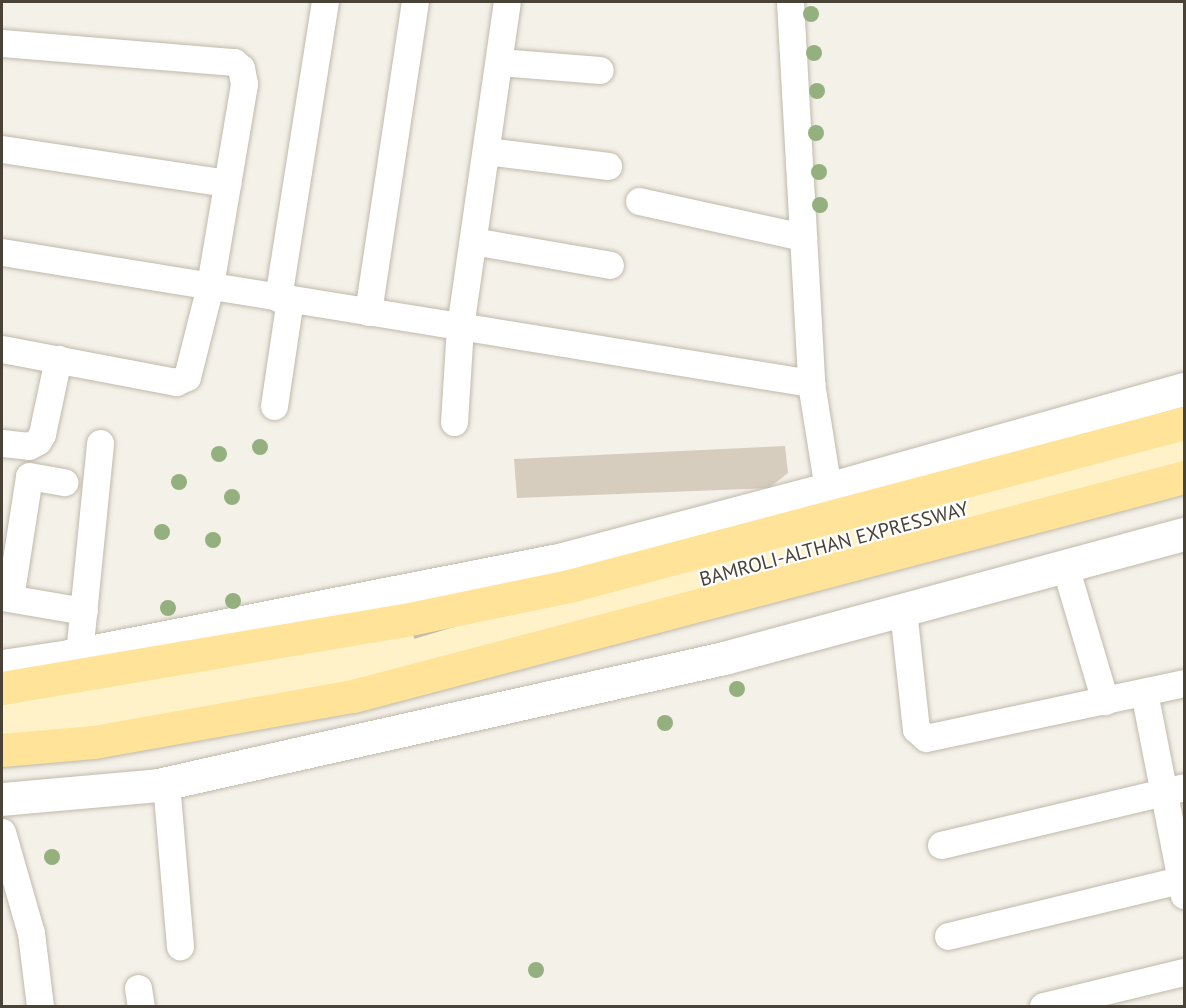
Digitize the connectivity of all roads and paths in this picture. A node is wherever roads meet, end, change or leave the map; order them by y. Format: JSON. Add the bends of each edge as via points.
{"nodes":[{"id":1,"x":325,"y":2,"type":"edge"},
{"id":2,"x":415,"y":2,"type":"edge"},
{"id":3,"x":507,"y":2,"type":"edge"},
{"id":4,"x":790,"y":2,"type":"edge"},
{"id":5,"x":2,"y":43,"type":"edge"},
{"id":6,"x":499,"y":62,"type":"junction"},
{"id":7,"x":600,"y":70,"type":"dead end"},
{"id":8,"x":2,"y":149,"type":"edge"},
{"id":9,"x":486,"y":151,"type":"junction"},
{"id":10,"x":608,"y":166,"type":"dead end"},
{"id":11,"x":227,"y":183,"type":"junction"},
{"id":12,"x":639,"y":201,"type":"dead end"},
{"id":13,"x":803,"y":237,"type":"junction"},
{"id":14,"x":472,"y":241,"type":"junction"},
{"id":15,"x":2,"y":252,"type":"edge"},
{"id":16,"x":610,"y":265,"type":"dead end"},
{"id":17,"x":210,"y":286,"type":"junction"},
{"id":18,"x":284,"y":298,"type":"junction"},
{"id":19,"x":368,"y":312,"type":"junction"},
{"id":20,"x":460,"y":327,"type":"junction"},
{"id":21,"x":2,"y":349,"type":"edge"},
{"id":22,"x":58,"y":359,"type":"junction"},
{"id":23,"x":811,"y":383,"type":"junction"},
{"id":24,"x":1185,"y":389,"type":"edge"},
{"id":25,"x":274,"y":406,"type":"dead end"},
{"id":26,"x":454,"y":422,"type":"dead end"},
{"id":27,"x":1185,"y":423,"type":"edge"},
{"id":28,"x":100,"y":442,"type":"dead end"},
{"id":29,"x":2,"y":443,"type":"edge"},
{"id":30,"x":1185,"y":451,"type":"edge"},
{"id":31,"x":1185,"y":477,"type":"edge"},
{"id":32,"x":64,"y":482,"type":"dead end"},
{"id":33,"x":828,"y":489,"type":"junction"},
{"id":34,"x":1185,"y":534,"type":"edge"},
{"id":35,"x":1065,"y":566,"type":"junction"},
{"id":36,"x":6,"y":598,"type":"edge"},
{"id":37,"x":903,"y":610,"type":"junction"},
{"id":38,"x":84,"y":611,"type":"junction"},
{"id":39,"x":483,"y":635,"type":"junction"},
{"id":40,"x":79,"y":654,"type":"junction"},
{"id":41,"x":2,"y":666,"type":"edge"},
{"id":42,"x":1185,"y":683,"type":"edge"},
{"id":43,"x":2,"y":687,"type":"edge"},
{"id":44,"x":1144,"y":692,"type":"junction"},
{"id":45,"x":1105,"y":701,"type":"junction"},
{"id":46,"x":2,"y":712,"type":"edge"},
{"id":47,"x":2,"y":725,"type":"edge"},
{"id":48,"x":2,"y":750,"type":"edge"},
{"id":49,"x":166,"y":783,"type":"junction"},
{"id":50,"x":1174,"y":790,"type":"edge"},
{"id":51,"x":2,"y":799,"type":"edge"},
{"id":52,"x":2,"y":832,"type":"edge"},
{"id":53,"x":941,"y":845,"type":"dead end"},
{"id":54,"x":1183,"y":885,"type":"edge"},
{"id":55,"x":948,"y":936,"type":"dead end"},
{"id":56,"x":180,"y":946,"type":"dead end"},
{"id":57,"x":1185,"y":972,"type":"edge"},
{"id":58,"x":40,"y":1006,"type":"edge"},
{"id":59,"x":1043,"y":1006,"type":"edge"}],
"edges":[{"from":1,"to":18,"type":"street"},
{"from":2,"to":19,"type":"street"},
{"from":3,"to":6,"type":"street"},
{"from":4,"to":13,"type":"street"},
{"from":5,"to":11,"type":"street","via":[[234,62],[241,68],[244,84]]},
{"from":6,"to":7,"type":"street"},
{"from":6,"to":9,"type":"street"},
{"from":8,"to":11,"type":"street"},
{"from":9,"to":10,"type":"street"},
{"from":9,"to":14,"type":"street"},
{"from":11,"to":17,"type":"street"},
{"from":12,"to":13,"type":"street"},
{"from":13,"to":23,"type":"street"},
{"from":14,"to":16,"type":"street"},
{"from":14,"to":20,"type":"street"},
{"from":15,"to":17,"type":"street"},
{"from":17,"to":18,"type":"street"},
{"from":17,"to":22,"type":"street","via":[[190,372],[183,381]]},
{"from":18,"to":19,"type":"street"},
{"from":18,"to":25,"type":"street"},
{"from":19,"to":20,"type":"street"},
{"from":20,"to":23,"type":"street"},
{"from":20,"to":26,"type":"street"},
{"from":21,"to":22,"type":"street"},
{"from":22,"to":29,"type":"street","via":[[38,441],[29,446]]},
{"from":23,"to":33,"type":"street"},
{"from":24,"to":33,"type":"street"},
{"from":27,"to":43,"type":"main road","via":[[569,586],[400,621]]},
{"from":28,"to":38,"type":"street"},
{"from":30,"to":39,"type":"main road","name":"BAMROLI-ALTHAN EXPRESSWAY"},
{"from":31,"to":48,"type":"main road","via":[[353,696],[94,742]]},
{"from":32,"to":36,"type":"street","via":[[29,476]]},
{"from":33,"to":40,"type":"street","via":[[555,561]]},
{"from":34,"to":35,"type":"street"},
{"from":35,"to":37,"type":"street"},
{"from":35,"to":45,"type":"street"},
{"from":36,"to":38,"type":"street"},
{"from":37,"to":45,"type":"street","via":[[916,729],[926,738]]},
{"from":37,"to":49,"type":"street","via":[[724,658]]},
{"from":38,"to":40,"type":"street"},
{"from":39,"to":46,"type":"main road","via":[[349,650],[76,694]]},
{"from":39,"to":47,"type":"main road","via":[[352,674],[84,720]]},
{"from":40,"to":41,"type":"street"},
{"from":42,"to":44,"type":"street"},
{"from":44,"to":45,"type":"street"},
{"from":44,"to":50,"type":"street"},
{"from":49,"to":51,"type":"street"},
{"from":49,"to":56,"type":"street"},
{"from":50,"to":53,"type":"street"},
{"from":50,"to":54,"type":"street"},
{"from":52,"to":58,"type":"street","via":[[31,933]]},
{"from":54,"to":55,"type":"street"},
{"from":57,"to":59,"type":"street"}]}
